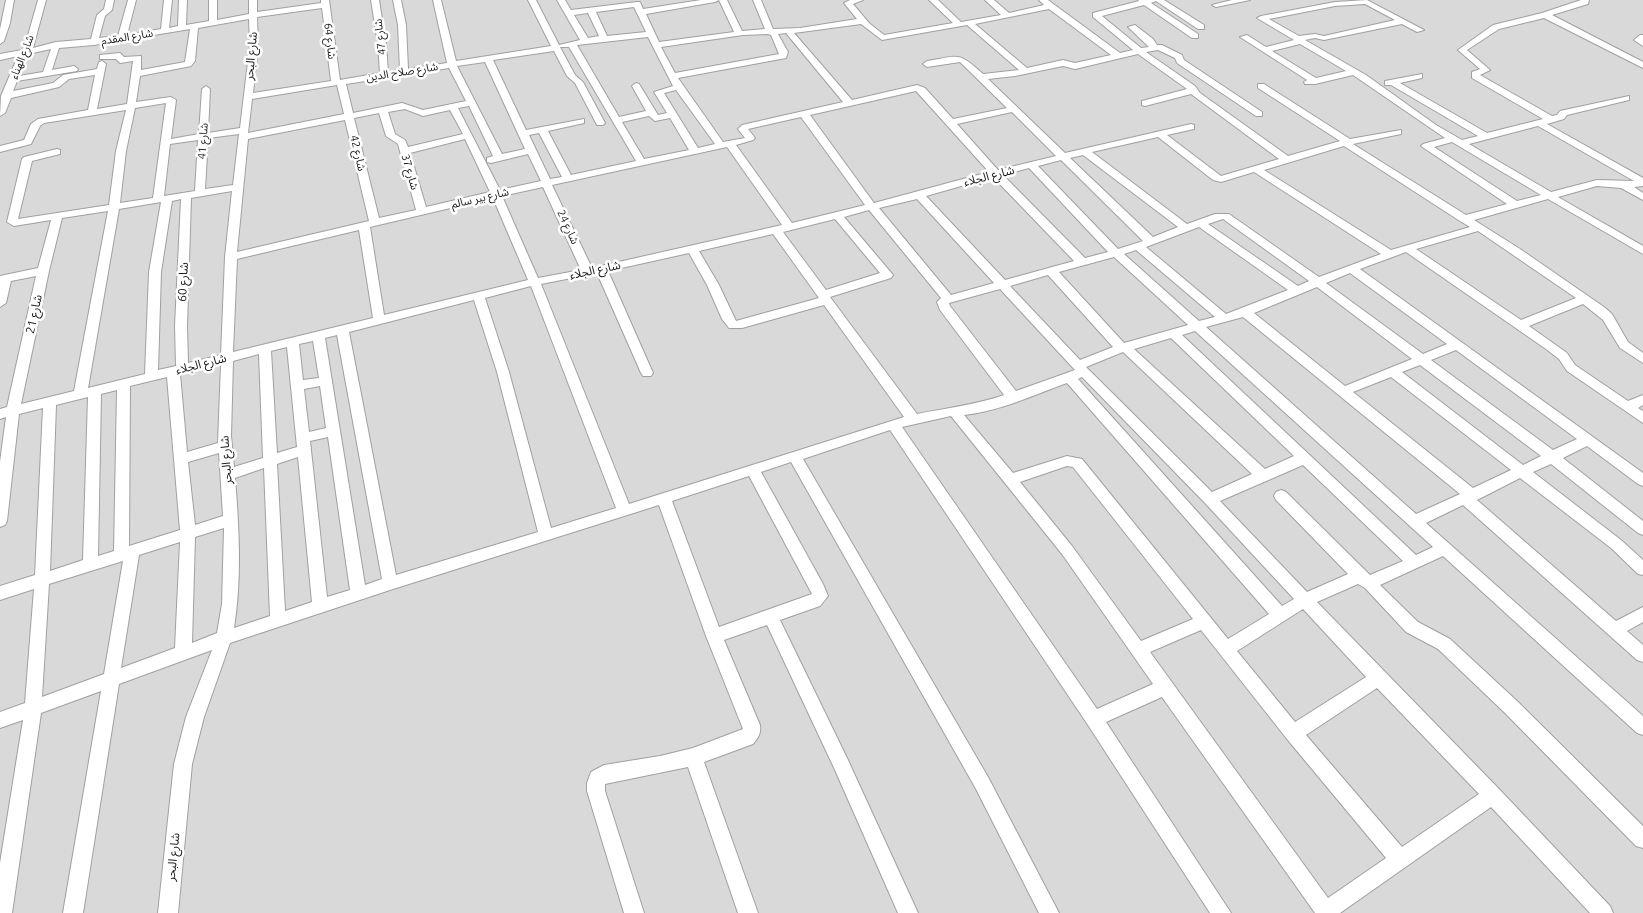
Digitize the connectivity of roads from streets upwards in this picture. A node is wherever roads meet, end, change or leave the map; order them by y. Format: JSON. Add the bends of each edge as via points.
{"nodes":[{"id":1,"x":10,"y":0,"type":"edge"},
{"id":2,"x":43,"y":0,"type":"edge"},
{"id":3,"x":120,"y":0,"type":"edge"},
{"id":4,"x":132,"y":0,"type":"edge"},
{"id":5,"x":168,"y":0,"type":"edge"},
{"id":6,"x":183,"y":0,"type":"edge"},
{"id":7,"x":213,"y":0,"type":"edge"},
{"id":8,"x":253,"y":0,"type":"edge"},
{"id":9,"x":290,"y":0,"type":"edge"},
{"id":10,"x":375,"y":0,"type":"edge"},
{"id":11,"x":397,"y":0,"type":"edge"},
{"id":12,"x":438,"y":0,"type":"edge"},
{"id":13,"x":532,"y":0,"type":"edge"},
{"id":14,"x":561,"y":0,"type":"edge"},
{"id":15,"x":582,"y":0,"type":"edge"},
{"id":16,"x":715,"y":0,"type":"edge"},
{"id":17,"x":723,"y":0,"type":"edge"},
{"id":18,"x":757,"y":0,"type":"edge"},
{"id":19,"x":859,"y":0,"type":"edge"},
{"id":20,"x":933,"y":0,"type":"edge"},
{"id":21,"x":989,"y":0,"type":"edge"},
{"id":22,"x":1127,"y":0,"type":"edge"},
{"id":23,"x":1159,"y":0,"type":"edge"},
{"id":24,"x":1246,"y":0,"type":"edge"},
{"id":25,"x":1302,"y":0,"type":"edge"},
{"id":26,"x":1585,"y":0,"type":"edge"},
{"id":27,"x":110,"y":1,"type":"edge"},
{"id":28,"x":326,"y":2,"type":"edge"},
{"id":29,"x":690,"y":2,"type":"edge"},
{"id":30,"x":1144,"y":2,"type":"edge"},
{"id":31,"x":1046,"y":3,"type":"edge"},
{"id":32,"x":305,"y":4,"type":"edge"},
{"id":33,"x":599,"y":4,"type":"edge"},
{"id":34,"x":1315,"y":4,"type":"edge"},
{"id":35,"x":1216,"y":5,"type":"dead end"},
{"id":36,"x":291,"y":10,"type":"junction"},
{"id":37,"x":589,"y":10,"type":"junction"},
{"id":38,"x":642,"y":12,"type":"junction"},
{"id":39,"x":569,"y":13,"type":"junction"},
{"id":40,"x":254,"y":15,"type":"junction"},
{"id":41,"x":1545,"y":15,"type":"junction"},
{"id":42,"x":1007,"y":16,"type":"junction"},
{"id":43,"x":3,"y":20,"type":"edge"},
{"id":44,"x":862,"y":21,"type":"junction"},
{"id":45,"x":1404,"y":21,"type":"junction"},
{"id":46,"x":213,"y":23,"type":"junction"},
{"id":47,"x":969,"y":23,"type":"junction"},
{"id":48,"x":960,"y":25,"type":"junction"},
{"id":49,"x":194,"y":26,"type":"junction"},
{"id":50,"x":1132,"y":27,"type":"dead end"},
{"id":51,"x":1201,"y":27,"type":"dead end"},
{"id":52,"x":182,"y":28,"type":"junction"},
{"id":53,"x":1420,"y":30,"type":"dead end"},
{"id":54,"x":165,"y":31,"type":"junction"},
{"id":55,"x":789,"y":32,"type":"junction"},
{"id":56,"x":772,"y":33,"type":"junction"},
{"id":57,"x":650,"y":34,"type":"junction"},
{"id":58,"x":739,"y":34,"type":"junction"},
{"id":59,"x":1195,"y":36,"type":"dead end"},
{"id":60,"x":1244,"y":37,"type":"dead end"},
{"id":61,"x":1643,"y":37,"type":"edge"},
{"id":62,"x":122,"y":38,"type":"junction"},
{"id":63,"x":604,"y":38,"type":"junction"},
{"id":64,"x":107,"y":40,"type":"junction"},
{"id":65,"x":1299,"y":40,"type":"junction"},
{"id":66,"x":0,"y":41,"type":"edge"},
{"id":67,"x":585,"y":41,"type":"junction"},
{"id":68,"x":94,"y":42,"type":"junction"},
{"id":69,"x":572,"y":43,"type":"junction"},
{"id":70,"x":1643,"y":43,"type":"edge"},
{"id":71,"x":656,"y":45,"type":"junction"},
{"id":72,"x":56,"y":46,"type":"junction"},
{"id":73,"x":556,"y":47,"type":"junction"},
{"id":74,"x":1154,"y":48,"type":"junction"},
{"id":75,"x":1139,"y":50,"type":"junction"},
{"id":76,"x":1265,"y":50,"type":"junction"},
{"id":77,"x":24,"y":52,"type":"junction"},
{"id":78,"x":1118,"y":56,"type":"junction"},
{"id":79,"x":0,"y":58,"type":"edge"},
{"id":80,"x":488,"y":58,"type":"junction"},
{"id":81,"x":102,"y":64,"type":"junction"},
{"id":82,"x":452,"y":64,"type":"junction"},
{"id":83,"x":927,"y":64,"type":"dead end"},
{"id":84,"x":1643,"y":66,"type":"edge"},
{"id":85,"x":404,"y":71,"type":"junction"},
{"id":86,"x":1026,"y":71,"type":"junction"},
{"id":87,"x":1354,"y":72,"type":"junction"},
{"id":88,"x":47,"y":73,"type":"junction"},
{"id":89,"x":136,"y":74,"type":"junction"},
{"id":90,"x":384,"y":75,"type":"junction"},
{"id":91,"x":672,"y":76,"type":"junction"},
{"id":92,"x":1419,"y":76,"type":"dead end"},
{"id":93,"x":981,"y":77,"type":"junction"},
{"id":94,"x":14,"y":79,"type":"junction"},
{"id":95,"x":339,"y":82,"type":"junction"},
{"id":96,"x":1392,"y":82,"type":"junction"},
{"id":97,"x":636,"y":86,"type":"dead end"},
{"id":98,"x":1261,"y":86,"type":"dead end"},
{"id":99,"x":1375,"y":86,"type":"junction"},
{"id":100,"x":678,"y":87,"type":"junction"},
{"id":101,"x":206,"y":89,"type":"dead end"},
{"id":102,"x":1222,"y":90,"type":"junction"},
{"id":103,"x":1196,"y":93,"type":"junction"},
{"id":104,"x":6,"y":96,"type":"junction"},
{"id":105,"x":247,"y":97,"type":"junction"},
{"id":106,"x":1626,"y":98,"type":"dead end"},
{"id":107,"x":471,"y":103,"type":"junction"},
{"id":108,"x":1145,"y":103,"type":"dead end"},
{"id":109,"x":850,"y":104,"type":"junction"},
{"id":110,"x":131,"y":106,"type":"junction"},
{"id":111,"x":453,"y":107,"type":"junction"},
{"id":112,"x":382,"y":109,"type":"junction"},
{"id":113,"x":1014,"y":109,"type":"junction"},
{"id":114,"x":0,"y":112,"type":"edge"},
{"id":115,"x":92,"y":112,"type":"junction"},
{"id":116,"x":652,"y":113,"type":"junction"},
{"id":117,"x":804,"y":114,"type":"junction"},
{"id":118,"x":1259,"y":114,"type":"dead end"},
{"id":119,"x":349,"y":115,"type":"junction"},
{"id":120,"x":673,"y":115,"type":"junction"},
{"id":121,"x":616,"y":120,"type":"junction"},
{"id":122,"x":1552,"y":120,"type":"junction"},
{"id":123,"x":581,"y":121,"type":"dead end"},
{"id":124,"x":951,"y":122,"type":"junction"},
{"id":125,"x":600,"y":123,"type":"dead end"},
{"id":126,"x":1539,"y":123,"type":"junction"},
{"id":127,"x":1191,"y":127,"type":"dead end"},
{"id":128,"x":542,"y":129,"type":"junction"},
{"id":129,"x":1398,"y":132,"type":"dead end"},
{"id":130,"x":524,"y":133,"type":"junction"},
{"id":131,"x":243,"y":134,"type":"junction"},
{"id":132,"x":1161,"y":135,"type":"junction"},
{"id":133,"x":203,"y":136,"type":"junction"},
{"id":134,"x":467,"y":136,"type":"junction"},
{"id":135,"x":1485,"y":136,"type":"junction"},
{"id":136,"x":1458,"y":141,"type":"junction"},
{"id":137,"x":167,"y":142,"type":"junction"},
{"id":138,"x":1346,"y":143,"type":"junction"},
{"id":139,"x":726,"y":145,"type":"junction"},
{"id":140,"x":0,"y":149,"type":"edge"},
{"id":141,"x":532,"y":150,"type":"junction"},
{"id":142,"x":404,"y":151,"type":"junction"},
{"id":143,"x":695,"y":151,"type":"junction"},
{"id":144,"x":57,"y":152,"type":"dead end"},
{"id":145,"x":1085,"y":152,"type":"junction"},
{"id":146,"x":499,"y":158,"type":"junction"},
{"id":147,"x":1063,"y":158,"type":"junction"},
{"id":148,"x":1287,"y":160,"type":"junction"},
{"id":149,"x":481,"y":162,"type":"junction"},
{"id":150,"x":641,"y":162,"type":"junction"},
{"id":151,"x":1032,"y":165,"type":"junction"},
{"id":152,"x":1256,"y":169,"type":"junction"},
{"id":153,"x":996,"y":174,"type":"junction"},
{"id":154,"x":568,"y":179,"type":"junction"},
{"id":155,"x":548,"y":183,"type":"junction"},
{"id":156,"x":1643,"y":183,"type":"edge"},
{"id":157,"x":1623,"y":185,"type":"junction"},
{"id":158,"x":238,"y":187,"type":"junction"},
{"id":159,"x":200,"y":193,"type":"junction"},
{"id":160,"x":496,"y":194,"type":"junction"},
{"id":161,"x":186,"y":195,"type":"junction"},
{"id":162,"x":919,"y":195,"type":"junction"},
{"id":163,"x":1551,"y":196,"type":"junction"},
{"id":164,"x":1643,"y":197,"type":"edge"},
{"id":165,"x":162,"y":199,"type":"junction"},
{"id":166,"x":1515,"y":205,"type":"junction"},
{"id":167,"x":114,"y":207,"type":"junction"},
{"id":168,"x":872,"y":207,"type":"junction"},
{"id":169,"x":422,"y":212,"type":"junction"},
{"id":170,"x":837,"y":215,"type":"junction"},
{"id":171,"x":57,"y":217,"type":"junction"},
{"id":172,"x":1464,"y":219,"type":"junction"},
{"id":173,"x":1200,"y":222,"type":"junction"},
{"id":174,"x":370,"y":225,"type":"junction"},
{"id":175,"x":789,"y":227,"type":"junction"},
{"id":176,"x":1186,"y":228,"type":"junction"},
{"id":177,"x":1478,"y":228,"type":"junction"},
{"id":178,"x":776,"y":230,"type":"junction"},
{"id":179,"x":1151,"y":242,"type":"junction"},
{"id":180,"x":1138,"y":246,"type":"junction"},
{"id":181,"x":692,"y":248,"type":"junction"},
{"id":182,"x":1407,"y":248,"type":"junction"},
{"id":183,"x":1643,"y":251,"type":"edge"},
{"id":184,"x":1116,"y":253,"type":"junction"},
{"id":185,"x":1389,"y":254,"type":"junction"},
{"id":186,"x":231,"y":257,"type":"junction"},
{"id":187,"x":1082,"y":262,"type":"junction"},
{"id":188,"x":1351,"y":268,"type":"junction"},
{"id":189,"x":601,"y":269,"type":"junction"},
{"id":190,"x":1051,"y":271,"type":"junction"},
{"id":191,"x":42,"y":272,"type":"junction"},
{"id":192,"x":588,"y":272,"type":"junction"},
{"id":193,"x":3,"y":279,"type":"edge"},
{"id":194,"x":534,"y":282,"type":"junction"},
{"id":195,"x":1318,"y":282,"type":"junction"},
{"id":196,"x":1002,"y":284,"type":"junction"},
{"id":197,"x":1297,"y":291,"type":"junction"},
{"id":198,"x":478,"y":295,"type":"junction"},
{"id":199,"x":825,"y":298,"type":"junction"},
{"id":200,"x":948,"y":299,"type":"junction"},
{"id":201,"x":1584,"y":299,"type":"junction"},
{"id":202,"x":0,"y":303,"type":"edge"},
{"id":203,"x":1245,"y":312,"type":"junction"},
{"id":204,"x":1224,"y":319,"type":"junction"},
{"id":205,"x":378,"y":320,"type":"junction"},
{"id":206,"x":1520,"y":325,"type":"junction"},
{"id":207,"x":1198,"y":327,"type":"junction"},
{"id":208,"x":342,"y":329,"type":"junction"},
{"id":209,"x":1172,"y":332,"type":"junction"},
{"id":210,"x":318,"y":335,"type":"junction"},
{"id":211,"x":293,"y":341,"type":"junction"},
{"id":212,"x":1458,"y":345,"type":"junction"},
{"id":213,"x":265,"y":348,"type":"junction"},
{"id":214,"x":1123,"y":348,"type":"junction"},
{"id":215,"x":228,"y":356,"type":"junction"},
{"id":216,"x":1643,"y":359,"type":"edge"},
{"id":217,"x":1422,"y":360,"type":"junction"},
{"id":218,"x":178,"y":370,"type":"junction"},
{"id":219,"x":1077,"y":372,"type":"junction"},
{"id":220,"x":1393,"y":372,"type":"junction"},
{"id":221,"x":648,"y":373,"type":"dead end"},
{"id":222,"x":151,"y":377,"type":"junction"},
{"id":223,"x":326,"y":381,"type":"junction"},
{"id":224,"x":124,"y":383,"type":"junction"},
{"id":225,"x":298,"y":386,"type":"junction"},
{"id":226,"x":95,"y":390,"type":"junction"},
{"id":227,"x":1344,"y":391,"type":"junction"},
{"id":228,"x":80,"y":394,"type":"junction"},
{"id":229,"x":1014,"y":398,"type":"junction"},
{"id":230,"x":1643,"y":400,"type":"edge"},
{"id":231,"x":50,"y":402,"type":"junction"},
{"id":232,"x":1627,"y":407,"type":"junction"},
{"id":233,"x":954,"y":411,"type":"junction"},
{"id":234,"x":7,"y":412,"type":"edge"},
{"id":235,"x":1643,"y":418,"type":"edge"},
{"id":236,"x":913,"y":419,"type":"junction"},
{"id":237,"x":893,"y":424,"type":"junction"},
{"id":238,"x":334,"y":431,"type":"junction"},
{"id":239,"x":1588,"y":440,"type":"junction"},
{"id":240,"x":304,"y":444,"type":"junction"},
{"id":241,"x":225,"y":446,"type":"junction"},
{"id":242,"x":794,"y":456,"type":"junction"},
{"id":243,"x":1552,"y":457,"type":"junction"},
{"id":244,"x":1304,"y":458,"type":"junction"},
{"id":245,"x":181,"y":460,"type":"junction"},
{"id":246,"x":269,"y":462,"type":"junction"},
{"id":247,"x":753,"y":470,"type":"junction"},
{"id":248,"x":1524,"y":471,"type":"junction"},
{"id":249,"x":227,"y":475,"type":"junction"},
{"id":250,"x":1263,"y":476,"type":"junction"},
{"id":251,"x":1010,"y":480,"type":"junction"},
{"id":252,"x":1643,"y":480,"type":"edge"},
{"id":253,"x":1281,"y":496,"type":"dead end"},
{"id":254,"x":1469,"y":497,"type":"junction"},
{"id":255,"x":664,"y":498,"type":"junction"},
{"id":256,"x":1210,"y":499,"type":"junction"},
{"id":257,"x":624,"y":511,"type":"junction"},
{"id":258,"x":232,"y":520,"type":"junction"},
{"id":259,"x":0,"y":521,"type":"edge"},
{"id":260,"x":1416,"y":521,"type":"junction"},
{"id":261,"x":1643,"y":529,"type":"edge"},
{"id":262,"x":188,"y":534,"type":"junction"},
{"id":263,"x":546,"y":535,"type":"junction"},
{"id":264,"x":1446,"y":548,"type":"junction"},
{"id":265,"x":127,"y":553,"type":"junction"},
{"id":266,"x":1414,"y":562,"type":"junction"},
{"id":267,"x":90,"y":565,"type":"junction"},
{"id":268,"x":1643,"y":569,"type":"edge"},
{"id":269,"x":42,"y":580,"type":"junction"},
{"id":270,"x":390,"y":582,"type":"junction"},
{"id":271,"x":1366,"y":582,"type":"junction"},
{"id":272,"x":0,"y":593,"type":"edge"},
{"id":273,"x":358,"y":593,"type":"junction"},
{"id":274,"x":1305,"y":600,"type":"junction"},
{"id":275,"x":320,"y":606,"type":"junction"},
{"id":276,"x":1643,"y":614,"type":"edge"},
{"id":277,"x":1280,"y":615,"type":"junction"},
{"id":278,"x":771,"y":616,"type":"junction"},
{"id":279,"x":278,"y":620,"type":"junction"},
{"id":280,"x":1204,"y":622,"type":"junction"},
{"id":281,"x":1614,"y":630,"type":"junction"},
{"id":282,"x":714,"y":636,"type":"junction"},
{"id":283,"x":224,"y":638,"type":"junction"},
{"id":284,"x":1139,"y":649,"type":"junction"},
{"id":285,"x":1226,"y":649,"type":"junction"},
{"id":286,"x":183,"y":653,"type":"junction"},
{"id":287,"x":1643,"y":655,"type":"edge"},
{"id":288,"x":1378,"y":678,"type":"junction"},
{"id":289,"x":112,"y":679,"type":"junction"},
{"id":290,"x":1165,"y":687,"type":"junction"},
{"id":291,"x":33,"y":708,"type":"junction"},
{"id":292,"x":1094,"y":719,"type":"junction"},
{"id":293,"x":0,"y":720,"type":"edge"},
{"id":294,"x":1643,"y":726,"type":"edge"},
{"id":295,"x":1293,"y":733,"type":"junction"},
{"id":296,"x":693,"y":757,"type":"junction"},
{"id":297,"x":1493,"y":795,"type":"junction"},
{"id":298,"x":1643,"y":839,"type":"edge"},
{"id":299,"x":1400,"y":860,"type":"junction"},
{"id":300,"x":1327,"y":912,"type":"edge"},
{"id":301,"x":2,"y":913,"type":"edge"},
{"id":302,"x":73,"y":913,"type":"edge"},
{"id":303,"x":168,"y":913,"type":"edge"},
{"id":304,"x":634,"y":913,"type":"edge"},
{"id":305,"x":748,"y":913,"type":"edge"},
{"id":306,"x":908,"y":913,"type":"edge"},
{"id":307,"x":1049,"y":913,"type":"edge"},
{"id":308,"x":1221,"y":913,"type":"edge"},
{"id":309,"x":1602,"y":913,"type":"edge"}],
"edges":[{"from":1,"to":43,"type":"street"},
{"from":2,"to":77,"type":"street","name":"شارع الهناء","via":[[29,47]]},
{"from":3,"to":27,"type":"street"},
{"from":4,"to":62,"type":"street"},
{"from":5,"to":54,"type":"street"},
{"from":6,"to":52,"type":"street"},
{"from":7,"to":46,"type":"street"},
{"from":8,"to":40,"type":"street","name":"شارع البحر"},
{"from":9,"to":36,"type":"street"},
{"from":10,"to":90,"type":"street","name":"شارع 47"},
{"from":11,"to":85,"type":"street","via":[[402,25]]},
{"from":12,"to":82,"type":"street"},
{"from":13,"to":73,"type":"street"},
{"from":14,"to":39,"type":"street"},
{"from":15,"to":37,"type":"street"},
{"from":16,"to":29,"type":"street"},
{"from":17,"to":58,"type":"street"},
{"from":18,"to":56,"type":"street"},
{"from":19,"to":44,"type":"street","via":[[848,3]]},
{"from":20,"to":48,"type":"street"},
{"from":21,"to":42,"type":"street"},
{"from":22,"to":30,"type":"street"},
{"from":23,"to":51,"type":"street"},
{"from":24,"to":35,"type":"street"},
{"from":25,"to":34,"type":"street"},
{"from":26,"to":41,"type":"street"},
{"from":27,"to":68,"type":"street","via":[[108,11],[101,15]]},
{"from":28,"to":32,"type":"street","name":"شارع المقدم"},
{"from":28,"to":95,"type":"street","name":"شارع 64"},
{"from":29,"to":38,"type":"street"},
{"from":30,"to":59,"type":"street"},
{"from":30,"to":75,"type":"street","via":[[1096,15]]},
{"from":31,"to":42,"type":"street"},
{"from":31,"to":78,"type":"street"},
{"from":32,"to":36,"type":"street","name":"شارع المقدم"},
{"from":33,"to":37,"type":"street"},
{"from":33,"to":38,"type":"street","via":[[635,3]]},
{"from":34,"to":45,"type":"street","via":[[1367,2]]},
{"from":34,"to":65,"type":"street","via":[[1260,18]]},
{"from":36,"to":40,"type":"street","name":"شارع المقدم"},
{"from":37,"to":39,"type":"street"},
{"from":37,"to":63,"type":"street"},
{"from":38,"to":57,"type":"street"},
{"from":39,"to":67,"type":"street"},
{"from":40,"to":46,"type":"street","name":"شارع المقدم"},
{"from":40,"to":105,"type":"street","name":"شارع البحر","via":[[254,45]]},
{"from":41,"to":84,"type":"street"},
{"from":41,"to":122,"type":"street","via":[[1496,27],[1462,50],[1486,70],[1475,76]]},
{"from":42,"to":47,"type":"street"},
{"from":43,"to":66,"type":"street"},
{"from":44,"to":48,"type":"street","via":[[882,38]]},
{"from":44,"to":55,"type":"street"},
{"from":45,"to":53,"type":"street"},
{"from":45,"to":65,"type":"street"},
{"from":46,"to":49,"type":"street","name":"شارع المقدم"},
{"from":47,"to":48,"type":"street"},
{"from":47,"to":86,"type":"street"},
{"from":49,"to":52,"type":"street","name":"شارع المقدم"},
{"from":49,"to":89,"type":"street","via":[[190,62]]},
{"from":50,"to":74,"type":"street"},
{"from":52,"to":54,"type":"street","name":"شارع المقدم"},
{"from":54,"to":62,"type":"street","name":"شارع المقدم"},
{"from":55,"to":56,"type":"street"},
{"from":55,"to":109,"type":"street"},
{"from":56,"to":58,"type":"street"},
{"from":56,"to":91,"type":"street","via":[[784,52],[783,56]]},
{"from":57,"to":63,"type":"street","name":"شارع صلاح الدين","via":[[610,40]]},
{"from":57,"to":71,"type":"street"},
{"from":58,"to":71,"type":"street"},
{"from":60,"to":76,"type":"street"},
{"from":61,"to":70,"type":"street","via":[[1638,39]]},
{"from":62,"to":64,"type":"street","name":"شارع المقدم"},
{"from":63,"to":67,"type":"street","name":"شارع صلاح الدين"},
{"from":64,"to":68,"type":"street","name":"شارع المقدم"},
{"from":64,"to":81,"type":"street"},
{"from":65,"to":76,"type":"street"},
{"from":65,"to":87,"type":"street"},
{"from":67,"to":69,"type":"street","name":"شارع صلاح الدين"},
{"from":68,"to":72,"type":"street","name":"شارع المقدم"},
{"from":69,"to":73,"type":"street","name":"شارع صلاح الدين"},
{"from":69,"to":121,"type":"street"},
{"from":71,"to":91,"type":"street"},
{"from":72,"to":77,"type":"street","name":"شارع المقدم"},
{"from":72,"to":88,"type":"street"},
{"from":73,"to":80,"type":"street","name":"شارع صلاح الدين"},
{"from":73,"to":125,"type":"street"},
{"from":74,"to":75,"type":"street"},
{"from":74,"to":102,"type":"street","via":[[1164,48]]},
{"from":75,"to":78,"type":"street"},
{"from":75,"to":103,"type":"street"},
{"from":76,"to":87,"type":"street","via":[[1311,82]]},
{"from":77,"to":79,"type":"street","name":"شارع المقدم"},
{"from":77,"to":94,"type":"street","name":"شارع الهناء"},
{"from":78,"to":86,"type":"street","via":[[1075,66],[1063,62]]},
{"from":80,"to":82,"type":"street","name":"شارع صلاح الدين"},
{"from":80,"to":130,"type":"street","name":"شارع 24"},
{"from":81,"to":88,"type":"street"},
{"from":81,"to":89,"type":"street","via":[[118,55],[120,60],[138,58]]},
{"from":81,"to":104,"type":"street","via":[[56,85]]},
{"from":81,"to":115,"type":"street"},
{"from":82,"to":85,"type":"street","name":"شارع صلاح الدين"},
{"from":82,"to":107,"type":"street"},
{"from":83,"to":93,"type":"street","via":[[959,58]]},
{"from":85,"to":90,"type":"street","name":"شارع صلاح الدين"},
{"from":86,"to":93,"type":"street"},
{"from":87,"to":99,"type":"street"},
{"from":88,"to":94,"type":"street"},
{"from":89,"to":110,"type":"street"},
{"from":90,"to":95,"type":"street","name":"شارع صلاح الدين"},
{"from":91,"to":100,"type":"street"},
{"from":92,"to":96,"type":"street"},
{"from":93,"to":113,"type":"street"},
{"from":94,"to":104,"type":"street","name":"شارع الهناء"},
{"from":95,"to":105,"type":"street","name":"شارع صلاح الدين"},
{"from":95,"to":119,"type":"street","name":"شارع 42"},
{"from":96,"to":99,"type":"street"},
{"from":96,"to":135,"type":"street"},
{"from":97,"to":116,"type":"street"},
{"from":98,"to":138,"type":"street"},
{"from":99,"to":136,"type":"street"},
{"from":100,"to":120,"type":"street","via":[[659,92]]},
{"from":100,"to":139,"type":"street"},
{"from":101,"to":133,"type":"street","name":"شارع 41"},
{"from":102,"to":103,"type":"street"},
{"from":102,"to":118,"type":"street"},
{"from":103,"to":108,"type":"street"},
{"from":103,"to":148,"type":"street"},
{"from":104,"to":114,"type":"street","name":"شارع الهناء"},
{"from":105,"to":131,"type":"street","name":"شارع البحر"},
{"from":106,"to":122,"type":"street","via":[[1563,113]]},
{"from":107,"to":111,"type":"street"},
{"from":107,"to":146,"type":"street"},
{"from":109,"to":117,"type":"street"},
{"from":109,"to":124,"type":"street","via":[[920,89]]},
{"from":110,"to":115,"type":"street"},
{"from":110,"to":137,"type":"street","via":[[172,101]]},
{"from":110,"to":167,"type":"street"},
{"from":111,"to":112,"type":"street","via":[[421,114],[406,106]]},
{"from":111,"to":134,"type":"street"},
{"from":112,"to":119,"type":"street"},
{"from":112,"to":142,"type":"street","name":"شارع 37","via":[[391,136],[402,142]]},
{"from":113,"to":124,"type":"street"},
{"from":113,"to":147,"type":"street"},
{"from":115,"to":140,"type":"street","via":[[40,121],[28,142]]},
{"from":116,"to":120,"type":"street","via":[[656,118]]},
{"from":116,"to":121,"type":"street"},
{"from":117,"to":139,"type":"street","name":"شارع بير سالم","via":[[744,128],[750,139]]},
{"from":117,"to":168,"type":"street"},
{"from":119,"to":131,"type":"street"},
{"from":119,"to":174,"type":"street","name":"شارع 42"},
{"from":120,"to":143,"type":"street"},
{"from":121,"to":150,"type":"street"},
{"from":122,"to":126,"type":"street"},
{"from":123,"to":128,"type":"street"},
{"from":124,"to":153,"type":"street"},
{"from":126,"to":135,"type":"street"},
{"from":126,"to":156,"type":"street"},
{"from":127,"to":132,"type":"street","name":"شارع الجلاء"},
{"from":128,"to":130,"type":"street"},
{"from":128,"to":154,"type":"street"},
{"from":129,"to":138,"type":"street"},
{"from":130,"to":141,"type":"street","name":"شارع 24"},
{"from":131,"to":133,"type":"street"},
{"from":131,"to":158,"type":"street","name":"شارع البحر"},
{"from":132,"to":145,"type":"street","name":"شارع الجلاء"},
{"from":132,"to":152,"type":"street","via":[[1217,178],[1224,179]]},
{"from":133,"to":137,"type":"street"},
{"from":133,"to":159,"type":"street","name":"شارع 41"},
{"from":134,"to":142,"type":"street"},
{"from":134,"to":149,"type":"street"},
{"from":135,"to":136,"type":"street"},
{"from":136,"to":163,"type":"street"},
{"from":136,"to":166,"type":"street","via":[[1426,146]]},
{"from":137,"to":165,"type":"street"},
{"from":138,"to":148,"type":"street"},
{"from":138,"to":172,"type":"street"},
{"from":139,"to":143,"type":"street","name":"شارع بير سالم"},
{"from":139,"to":175,"type":"street"},
{"from":141,"to":146,"type":"street"},
{"from":141,"to":155,"type":"street","name":"شارع 24"},
{"from":142,"to":169,"type":"street","name":"شارع 37"},
{"from":143,"to":150,"type":"street","name":"شارع بير سالم"},
{"from":144,"to":171,"type":"street","via":[[27,159],[12,222],[17,224]]},
{"from":145,"to":147,"type":"street","name":"شارع الجلاء"},
{"from":145,"to":176,"type":"street"},
{"from":146,"to":149,"type":"street"},
{"from":147,"to":151,"type":"street","name":"شارع الجلاء"},
{"from":147,"to":179,"type":"street"},
{"from":148,"to":152,"type":"street"},
{"from":149,"to":160,"type":"street"},
{"from":150,"to":154,"type":"street","name":"شارع بير سالم"},
{"from":151,"to":153,"type":"street","name":"شارع الجلاء"},
{"from":151,"to":184,"type":"street"},
{"from":152,"to":185,"type":"street"},
{"from":153,"to":162,"type":"street","name":"شارع الجلاء"},
{"from":153,"to":187,"type":"street"},
{"from":154,"to":155,"type":"street","name":"شارع بير سالم"},
{"from":155,"to":160,"type":"street","name":"شارع بير سالم"},
{"from":155,"to":192,"type":"street","name":"شارع 24"},
{"from":156,"to":157,"type":"street"},
{"from":157,"to":163,"type":"street","via":[[1597,183]]},
{"from":157,"to":164,"type":"street"},
{"from":158,"to":159,"type":"street"},
{"from":158,"to":186,"type":"street","name":"شارع البحر"},
{"from":159,"to":161,"type":"street"},
{"from":160,"to":169,"type":"street","name":"شارع بير سالم"},
{"from":160,"to":194,"type":"street"},
{"from":161,"to":165,"type":"street"},
{"from":161,"to":218,"type":"street","name":"شارع 60"},
{"from":162,"to":168,"type":"street","name":"شارع الجلاء"},
{"from":162,"to":196,"type":"street"},
{"from":163,"to":166,"type":"street"},
{"from":163,"to":183,"type":"street"},
{"from":165,"to":167,"type":"street"},
{"from":165,"to":222,"type":"street","via":[[154,272]]},
{"from":166,"to":172,"type":"street"},
{"from":167,"to":171,"type":"street"},
{"from":167,"to":228,"type":"street"},
{"from":168,"to":170,"type":"street","name":"شارع الجلاء"},
{"from":168,"to":200,"type":"street"},
{"from":169,"to":174,"type":"street","name":"شارع بير سالم"},
{"from":170,"to":175,"type":"street","name":"شارع الجلاء"},
{"from":170,"to":199,"type":"street","via":[[887,275]]},
{"from":171,"to":191,"type":"street","name":"شارع 21"},
{"from":172,"to":177,"type":"street"},
{"from":173,"to":176,"type":"street"},
{"from":173,"to":195,"type":"street","via":[[1220,216],[1228,218]]},
{"from":173,"to":197,"type":"street"},
{"from":174,"to":186,"type":"street","name":"شارع بير سالم"},
{"from":174,"to":205,"type":"street","name":"شارع 42"},
{"from":175,"to":178,"type":"street","name":"شارع الجلاء"},
{"from":176,"to":179,"type":"street"},
{"from":177,"to":182,"type":"street"},
{"from":177,"to":201,"type":"street"},
{"from":178,"to":181,"type":"street","name":"شارع الجلاء"},
{"from":178,"to":199,"type":"street"},
{"from":179,"to":180,"type":"street"},
{"from":180,"to":184,"type":"street"},
{"from":180,"to":204,"type":"street"},
{"from":181,"to":189,"type":"street","name":"شارع الجلاء"},
{"from":181,"to":199,"type":"street","via":[[733,325]]},
{"from":182,"to":185,"type":"street"},
{"from":182,"to":206,"type":"street"},
{"from":184,"to":187,"type":"street"},
{"from":184,"to":207,"type":"street"},
{"from":185,"to":188,"type":"street"},
{"from":186,"to":215,"type":"street","name":"شارع البحر"},
{"from":187,"to":190,"type":"street"},
{"from":188,"to":195,"type":"street"},
{"from":188,"to":212,"type":"street"},
{"from":189,"to":192,"type":"street","name":"شارع الجلاء"},
{"from":189,"to":221,"type":"street"},
{"from":190,"to":196,"type":"street"},
{"from":190,"to":214,"type":"street"},
{"from":191,"to":193,"type":"street"},
{"from":191,"to":234,"type":"street","name":"شارع 21"},
{"from":192,"to":194,"type":"street","name":"شارع الجلاء"},
{"from":193,"to":202,"type":"street"},
{"from":194,"to":198,"type":"street","name":"شارع الجلاء"},
{"from":194,"to":257,"type":"street"},
{"from":195,"to":197,"type":"street"},
{"from":195,"to":217,"type":"street"},
{"from":196,"to":200,"type":"street"},
{"from":196,"to":219,"type":"street"},
{"from":197,"to":203,"type":"street"},
{"from":198,"to":205,"type":"street","name":"شارع الجلاء"},
{"from":198,"to":263,"type":"street","via":[[503,372]]},
{"from":199,"to":236,"type":"street"},
{"from":200,"to":229,"type":"street","via":[[943,302],[944,307]]},
{"from":201,"to":206,"type":"street"},
{"from":201,"to":216,"type":"street","via":[[1608,317],[1624,345]]},
{"from":203,"to":204,"type":"street"},
{"from":203,"to":227,"type":"street"},
{"from":204,"to":207,"type":"street"},
{"from":205,"to":208,"type":"street","name":"شارع الجلاء"},
{"from":206,"to":232,"type":"street","via":[[1557,350],[1571,368]]},
{"from":207,"to":209,"type":"street"},
{"from":207,"to":260,"type":"street"},
{"from":208,"to":210,"type":"street","name":"شارع الجلاء"},
{"from":208,"to":270,"type":"street"},
{"from":209,"to":214,"type":"street"},
{"from":209,"to":244,"type":"street"},
{"from":210,"to":211,"type":"street","name":"شارع الجلاء"},
{"from":210,"to":223,"type":"street"},
{"from":211,"to":213,"type":"street","name":"شارع الجلاء"},
{"from":211,"to":225,"type":"street"},
{"from":212,"to":217,"type":"street"},
{"from":212,"to":239,"type":"street"},
{"from":213,"to":215,"type":"street","name":"شارع الجلاء"},
{"from":213,"to":246,"type":"street"},
{"from":214,"to":219,"type":"street"},
{"from":214,"to":250,"type":"street"},
{"from":215,"to":218,"type":"street","name":"شارع الجلاء"},
{"from":215,"to":241,"type":"street","name":"شارع البحر"},
{"from":217,"to":220,"type":"street"},
{"from":217,"to":243,"type":"street"},
{"from":218,"to":222,"type":"street","name":"شارع الجلاء"},
{"from":218,"to":245,"type":"street","name":"شارع 60"},
{"from":219,"to":229,"type":"street"},
{"from":219,"to":256,"type":"street"},
{"from":219,"to":277,"type":"street"},
{"from":220,"to":227,"type":"street"},
{"from":220,"to":248,"type":"street"},
{"from":222,"to":224,"type":"street","name":"شارع الجلاء"},
{"from":223,"to":225,"type":"street"},
{"from":223,"to":238,"type":"street"},
{"from":224,"to":226,"type":"street","name":"شارع الجلاء"},
{"from":224,"to":265,"type":"street"},
{"from":225,"to":240,"type":"street"},
{"from":226,"to":228,"type":"street","name":"شارع الجلاء"},
{"from":226,"to":267,"type":"street"},
{"from":227,"to":254,"type":"street"},
{"from":228,"to":231,"type":"street","name":"شارع الجلاء"},
{"from":229,"to":233,"type":"street","via":[[981,408]]},
{"from":230,"to":232,"type":"street"},
{"from":231,"to":234,"type":"street","name":"شارع الجلاء"},
{"from":231,"to":269,"type":"street"},
{"from":232,"to":235,"type":"street"},
{"from":233,"to":236,"type":"street"},
{"from":233,"to":251,"type":"street"},
{"from":234,"to":259,"type":"street","name":"شارع 21"},
{"from":236,"to":237,"type":"street"},
{"from":237,"to":242,"type":"street"},
{"from":237,"to":292,"type":"street"},
{"from":238,"to":240,"type":"street"},
{"from":238,"to":273,"type":"street"},
{"from":239,"to":243,"type":"street"},
{"from":239,"to":252,"type":"street"},
{"from":240,"to":246,"type":"street"},
{"from":240,"to":275,"type":"street"},
{"from":241,"to":245,"type":"street"},
{"from":241,"to":249,"type":"street","name":"شارع البحر"},
{"from":242,"to":247,"type":"street"},
{"from":242,"to":307,"type":"street","via":[[982,783]]},
{"from":243,"to":248,"type":"street"},
{"from":243,"to":261,"type":"street"},
{"from":244,"to":250,"type":"street"},
{"from":244,"to":266,"type":"street"},
{"from":245,"to":262,"type":"street","name":"شارع 60"},
{"from":246,"to":249,"type":"street"},
{"from":246,"to":279,"type":"street"},
{"from":247,"to":255,"type":"street"},
{"from":247,"to":278,"type":"street","via":[[820,593],[814,602]]},
{"from":248,"to":254,"type":"street"},
{"from":248,"to":268,"type":"street"},
{"from":249,"to":258,"type":"street","name":"شارع البحر"},
{"from":250,"to":256,"type":"street"},
{"from":251,"to":280,"type":"street","via":[[1067,461],[1077,463]]},
{"from":251,"to":284,"type":"street"},
{"from":253,"to":271,"type":"street"},
{"from":254,"to":260,"type":"street"},
{"from":254,"to":281,"type":"street"},
{"from":255,"to":257,"type":"street"},
{"from":255,"to":282,"type":"street"},
{"from":256,"to":274,"type":"street"},
{"from":257,"to":263,"type":"street"},
{"from":258,"to":262,"type":"street"},
{"from":258,"to":283,"type":"street","name":"شارع البحر","via":[[232,586]]},
{"from":260,"to":264,"type":"street"},
{"from":262,"to":265,"type":"street"},
{"from":262,"to":286,"type":"street","name":"شارع 60"},
{"from":263,"to":270,"type":"street"},
{"from":264,"to":266,"type":"street"},
{"from":264,"to":294,"type":"street"},
{"from":265,"to":267,"type":"street"},
{"from":265,"to":289,"type":"street"},
{"from":266,"to":271,"type":"street","via":[[1372,583]]},
{"from":267,"to":269,"type":"street"},
{"from":269,"to":272,"type":"street"},
{"from":269,"to":291,"type":"street"},
{"from":270,"to":273,"type":"street"},
{"from":271,"to":274,"type":"street"},
{"from":271,"to":298,"type":"street","via":[[1412,628],[1438,640],[1511,706]]},
{"from":273,"to":275,"type":"street"},
{"from":274,"to":277,"type":"street"},
{"from":274,"to":288,"type":"street"},
{"from":275,"to":279,"type":"street"},
{"from":276,"to":281,"type":"street"},
{"from":277,"to":285,"type":"street"},
{"from":278,"to":282,"type":"street"},
{"from":278,"to":306,"type":"street"},
{"from":279,"to":283,"type":"street"},
{"from":280,"to":284,"type":"street"},
{"from":280,"to":285,"type":"street"},
{"from":281,"to":287,"type":"street"},
{"from":282,"to":296,"type":"street","via":[[752,732],[746,738]]},
{"from":283,"to":286,"type":"street"},
{"from":283,"to":303,"type":"street","name":"شارع البحر","via":[[188,740]]},
{"from":284,"to":290,"type":"street"},
{"from":285,"to":295,"type":"street"},
{"from":286,"to":289,"type":"street"},
{"from":288,"to":295,"type":"street"},
{"from":288,"to":297,"type":"street"},
{"from":289,"to":291,"type":"street"},
{"from":289,"to":302,"type":"street"},
{"from":290,"to":292,"type":"street"},
{"from":290,"to":300,"type":"street"},
{"from":291,"to":293,"type":"street"},
{"from":291,"to":301,"type":"street"},
{"from":292,"to":308,"type":"street"},
{"from":295,"to":299,"type":"street"},
{"from":296,"to":304,"type":"street","via":[[604,774],[596,782],[596,791]]},
{"from":296,"to":305,"type":"street"},
{"from":297,"to":299,"type":"street"},
{"from":297,"to":309,"type":"street"},
{"from":299,"to":300,"type":"street"}]}
